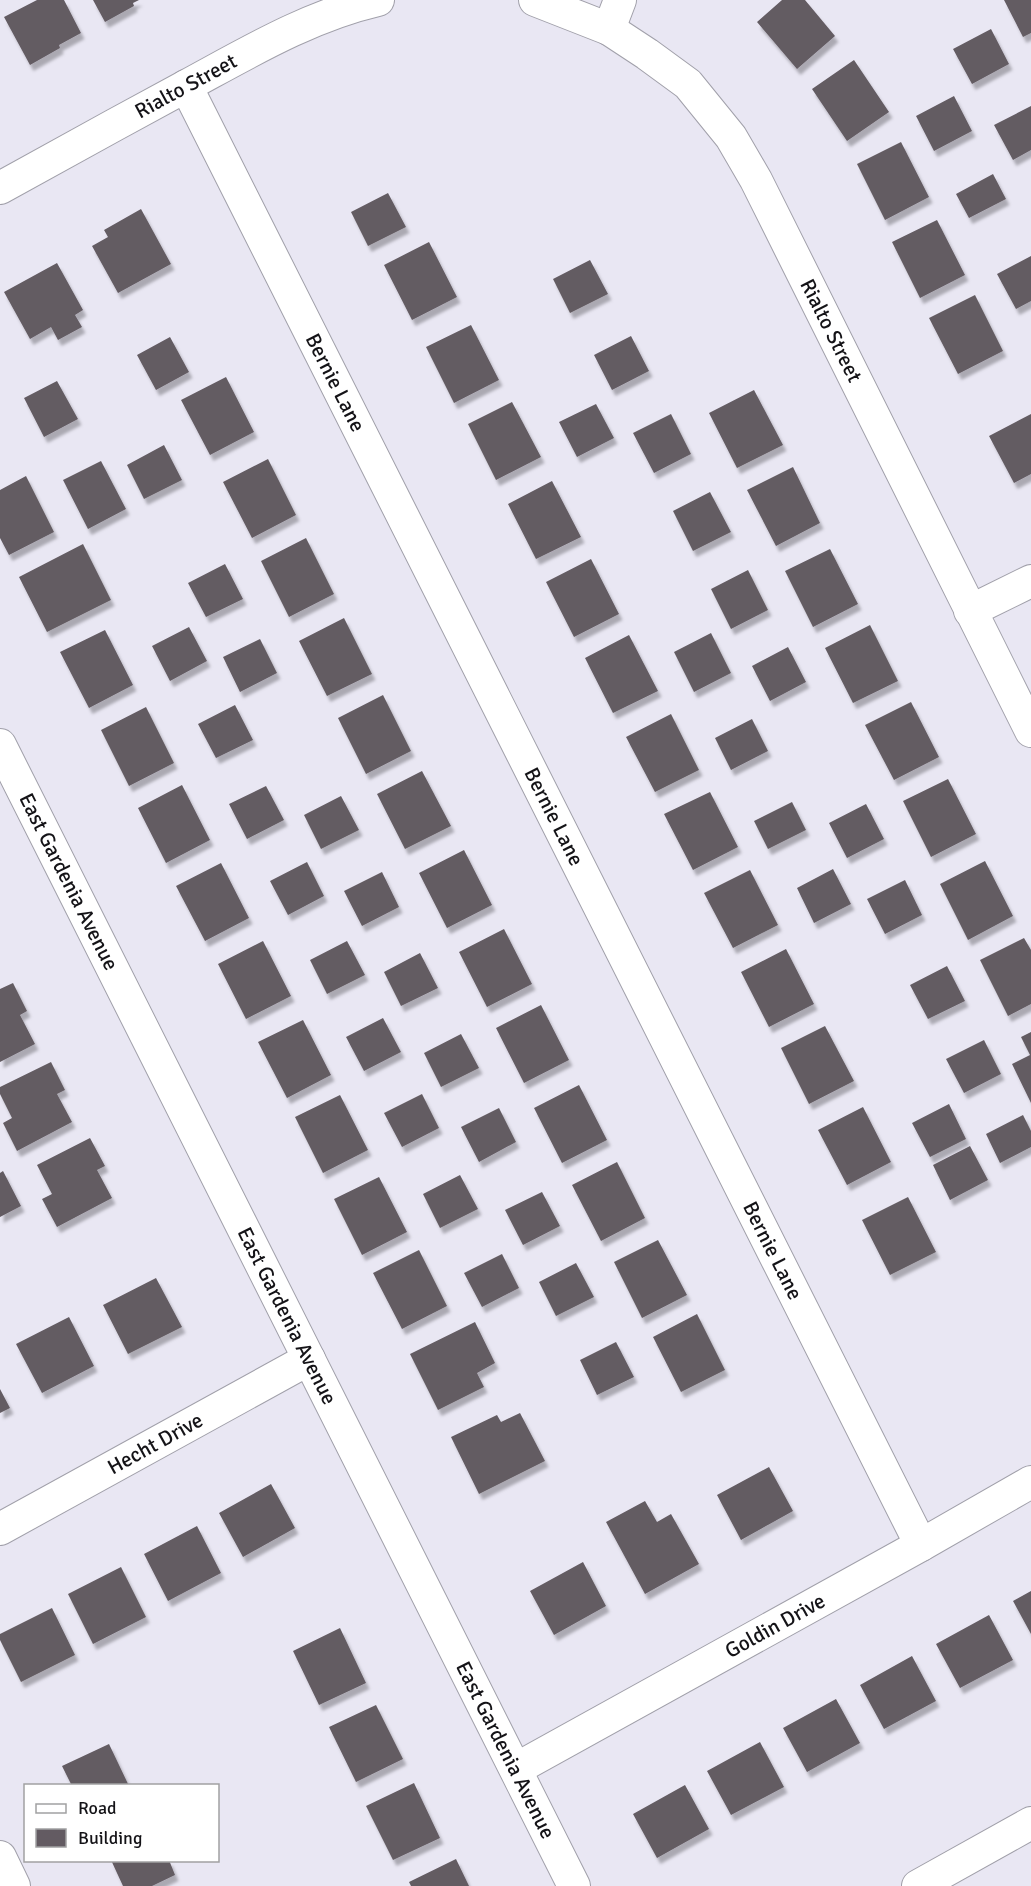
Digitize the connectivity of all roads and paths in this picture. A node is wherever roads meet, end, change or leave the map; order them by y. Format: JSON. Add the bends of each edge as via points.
{"nodes":[{"id":1,"x":378,"y":0,"type":"edge"},
{"id":2,"x":535,"y":0,"type":"edge"},
{"id":3,"x":620,"y":0,"type":"edge"},
{"id":4,"x":609,"y":29,"type":"junction"},
{"id":5,"x":186,"y":86,"type":"junction"},
{"id":6,"x":0,"y":188,"type":"edge"},
{"id":7,"x":1031,"y":581,"type":"edge"},
{"id":8,"x":970,"y":611,"type":"junction"},
{"id":9,"x":1031,"y":731,"type":"edge"},
{"id":10,"x":0,"y":745,"type":"edge"},
{"id":11,"x":309,"y":1359,"type":"junction"},
{"id":12,"x":1031,"y":1482,"type":"edge"},
{"id":13,"x":0,"y":1529,"type":"edge"},
{"id":14,"x":921,"y":1545,"type":"junction"},
{"id":15,"x":516,"y":1769,"type":"junction"},
{"id":16,"x":1031,"y":1823,"type":"edge"},
{"id":17,"x":0,"y":1857,"type":"edge"},
{"id":18,"x":14,"y":1886,"type":"edge"},
{"id":19,"x":574,"y":1886,"type":"edge"},
{"id":20,"x":918,"y":1886,"type":"edge"}],
"edges":[{"from":1,"to":5,"type":"street","name":"Rialto Street","via":[[311,20]]},
{"from":2,"to":4,"type":"street","name":"Rialto Street"},
{"from":3,"to":4,"type":"street"},
{"from":4,"to":8,"type":"street","name":"Rialto Street","via":[[688,84],[731,136]]},
{"from":5,"to":6,"type":"street","name":"Rialto Street"},
{"from":5,"to":14,"type":"street","name":"Bernie Lane"},
{"from":7,"to":8,"type":"street"},
{"from":8,"to":9,"type":"street"},
{"from":10,"to":11,"type":"street","name":"East Gardenia Avenue"},
{"from":11,"to":13,"type":"street","name":"Hecht Drive"},
{"from":11,"to":15,"type":"street","name":"East Gardenia Avenue"},
{"from":12,"to":14,"type":"street","name":"Goldin Drive"},
{"from":14,"to":15,"type":"street","name":"Goldin Drive"},
{"from":15,"to":19,"type":"street","name":"East Gardenia Avenue"},
{"from":16,"to":20,"type":"street"},
{"from":17,"to":18,"type":"street"}]}
